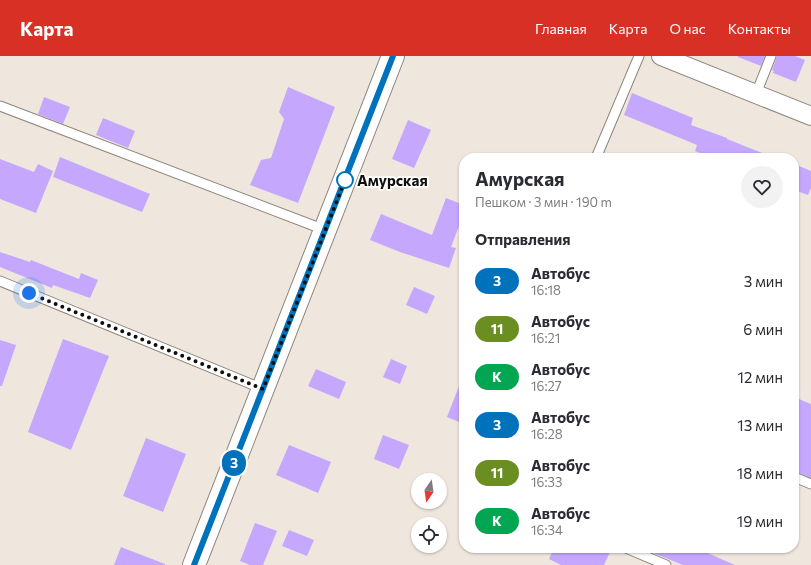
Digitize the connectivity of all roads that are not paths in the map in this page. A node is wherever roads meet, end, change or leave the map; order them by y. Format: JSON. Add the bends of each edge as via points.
{"nodes":[{"id":1,"x":393,"y":56,"type":"edge"},
{"id":2,"x":639,"y":56,"type":"edge"},
{"id":3,"x":661,"y":56,"type":"edge"},
{"id":4,"x":771,"y":56,"type":"edge"},
{"id":5,"x":756,"y":94,"type":"junction"},
{"id":6,"x":0,"y":106,"type":"edge"},
{"id":7,"x":811,"y":116,"type":"edge"},
{"id":8,"x":598,"y":153,"type":"edge"},
{"id":9,"x":325,"y":230,"type":"junction"},
{"id":10,"x":0,"y":281,"type":"edge"},
{"id":11,"x":263,"y":389,"type":"junction"},
{"id":12,"x":799,"y":479,"type":"edge"},
{"id":13,"x":811,"y":484,"type":"edge"},
{"id":14,"x":638,"y":553,"type":"edge"},
{"id":15,"x":194,"y":565,"type":"edge"},
{"id":16,"x":666,"y":565,"type":"edge"}],
"edges":[{"from":1,"to":9,"type":"main road"},
{"from":2,"to":8,"type":"lane"},
{"from":3,"to":5,"type":"street"},
{"from":4,"to":5,"type":"lane"},
{"from":5,"to":7,"type":"street"},
{"from":6,"to":9,"type":"lane"},
{"from":9,"to":11,"type":"main road"},
{"from":10,"to":11,"type":"lane"},
{"from":11,"to":15,"type":"main road"},
{"from":12,"to":13,"type":"lane"},
{"from":14,"to":16,"type":"lane"}]}
